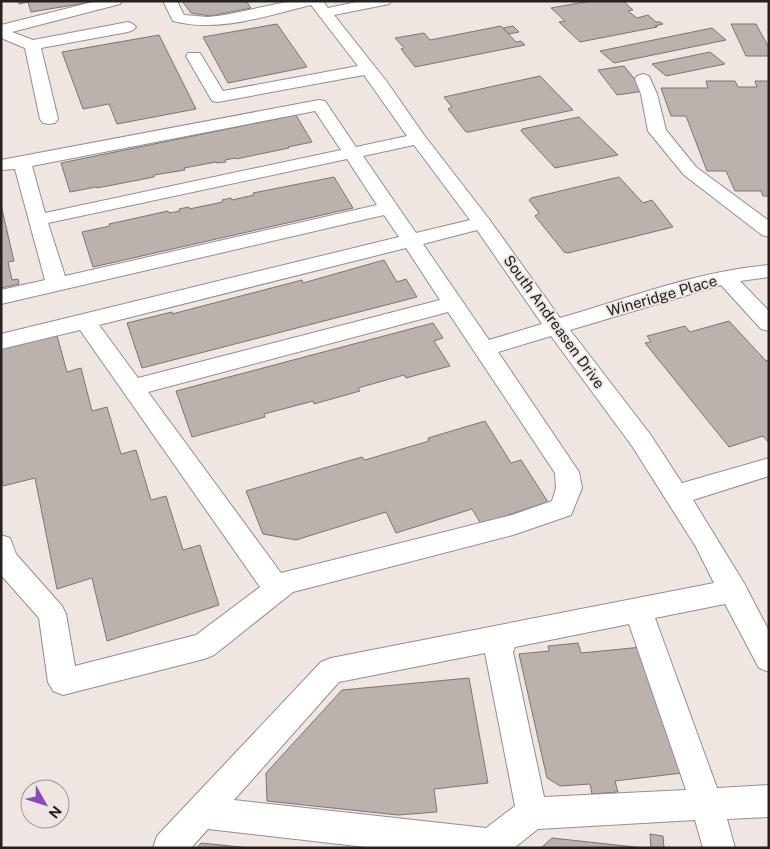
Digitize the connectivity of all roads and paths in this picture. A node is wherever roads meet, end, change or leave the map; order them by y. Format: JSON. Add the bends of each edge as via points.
{"nodes":[{"id":1,"x":115,"y":1,"type":"edge"},
{"id":2,"x":170,"y":1,"type":"edge"},
{"id":3,"x":384,"y":1,"type":"edge"},
{"id":4,"x":316,"y":5,"type":"edge"},
{"id":5,"x":128,"y":27,"type":"dead end"},
{"id":6,"x":1,"y":32,"type":"edge"},
{"id":7,"x":32,"y":45,"type":"junction"},
{"id":8,"x":194,"y":56,"type":"dead end"},
{"id":9,"x":368,"y":69,"type":"junction"},
{"id":10,"x":643,"y":79,"type":"dead end"},
{"id":11,"x":49,"y":119,"type":"dead end"},
{"id":12,"x":418,"y":139,"type":"junction"},
{"id":13,"x":351,"y":153,"type":"junction"},
{"id":14,"x":22,"y":162,"type":"junction"},
{"id":15,"x":1,"y":165,"type":"edge"},
{"id":16,"x":389,"y":208,"type":"junction"},
{"id":17,"x":37,"y":220,"type":"junction"},
{"id":18,"x":482,"y":223,"type":"junction"},
{"id":19,"x":769,"y":230,"type":"edge"},
{"id":20,"x":409,"y":240,"type":"junction"},
{"id":21,"x":769,"y":271,"type":"edge"},
{"id":22,"x":726,"y":277,"type":"junction"},
{"id":23,"x":57,"y":284,"type":"junction"},
{"id":24,"x":1,"y":296,"type":"edge"},
{"id":25,"x":452,"y":304,"type":"junction"},
{"id":26,"x":84,"y":321,"type":"junction"},
{"id":27,"x":769,"y":324,"type":"edge"},
{"id":28,"x":556,"y":328,"type":"junction"},
{"id":29,"x":1,"y":342,"type":"edge"},
{"id":30,"x":484,"y":350,"type":"junction"},
{"id":31,"x":132,"y":388,"type":"junction"},
{"id":32,"x":769,"y":467,"type":"edge"},
{"id":33,"x":676,"y":495,"type":"junction"},
{"id":34,"x":1,"y":546,"type":"edge"},
{"id":35,"x":277,"y":589,"type":"junction"},
{"id":36,"x":734,"y":591,"type":"junction"},
{"id":37,"x":638,"y":610,"type":"junction"},
{"id":38,"x":504,"y":637,"type":"junction"},
{"id":39,"x":769,"y":659,"type":"edge"},
{"id":40,"x":769,"y":802,"type":"edge"},
{"id":41,"x":707,"y":804,"type":"junction"},
{"id":42,"x":202,"y":812,"type":"junction"},
{"id":43,"x":532,"y":813,"type":"junction"},
{"id":44,"x":169,"y":848,"type":"edge"},
{"id":45,"x":719,"y":848,"type":"edge"}],
"edges":[{"from":1,"to":6,"type":"street"},
{"from":2,"to":4,"type":"street","via":[[178,18],[191,22]]},
{"from":3,"to":4,"type":"street"},
{"from":4,"to":9,"type":"street","name":"South Andreasen Drive"},
{"from":5,"to":7,"type":"street"},
{"from":6,"to":7,"type":"street"},
{"from":7,"to":11,"type":"street"},
{"from":8,"to":9,"type":"street","via":[[218,97]]},
{"from":9,"to":12,"type":"street","name":"South Andreasen Drive"},
{"from":10,"to":19,"type":"street","via":[[650,94],[657,131],[690,171]]},
{"from":12,"to":13,"type":"street"},
{"from":12,"to":18,"type":"street","name":"South Andreasen Drive"},
{"from":13,"to":14,"type":"street","via":[[319,105]]},
{"from":13,"to":16,"type":"street"},
{"from":13,"to":17,"type":"street"},
{"from":14,"to":15,"type":"street"},
{"from":14,"to":17,"type":"street"},
{"from":16,"to":20,"type":"street"},
{"from":16,"to":23,"type":"street"},
{"from":17,"to":23,"type":"street"},
{"from":18,"to":20,"type":"street"},
{"from":18,"to":28,"type":"street","name":"South Andreasen Drive"},
{"from":20,"to":25,"type":"street"},
{"from":20,"to":26,"type":"street"},
{"from":21,"to":22,"type":"street","name":"Wineridge Place"},
{"from":22,"to":27,"type":"street"},
{"from":22,"to":28,"type":"street","name":"Wineridge Place"},
{"from":23,"to":24,"type":"street"},
{"from":25,"to":30,"type":"street"},
{"from":25,"to":31,"type":"street"},
{"from":26,"to":29,"type":"street"},
{"from":26,"to":31,"type":"street"},
{"from":28,"to":30,"type":"street","name":"Wineridge Place"},
{"from":28,"to":33,"type":"street","name":"South Andreasen Drive","via":[[641,440]]},
{"from":30,"to":35,"type":"street","via":[[567,472],[568,488],[562,508],[513,525],[285,583]]},
{"from":31,"to":35,"type":"street"},
{"from":32,"to":33,"type":"street"},
{"from":33,"to":36,"type":"street","name":"South Andreasen Drive"},
{"from":34,"to":35,"type":"street","via":[[3,558],[52,614],[63,682],[204,646]]},
{"from":36,"to":37,"type":"street"},
{"from":36,"to":39,"type":"street","name":"South Andreasen Drive"},
{"from":37,"to":38,"type":"street"},
{"from":37,"to":41,"type":"street"},
{"from":38,"to":42,"type":"street","via":[[331,671]]},
{"from":38,"to":43,"type":"street","via":[[499,652]]},
{"from":40,"to":41,"type":"street"},
{"from":41,"to":43,"type":"street"},
{"from":41,"to":45,"type":"street"},
{"from":42,"to":43,"type":"street","via":[[491,845]]},
{"from":42,"to":44,"type":"street"}]}
